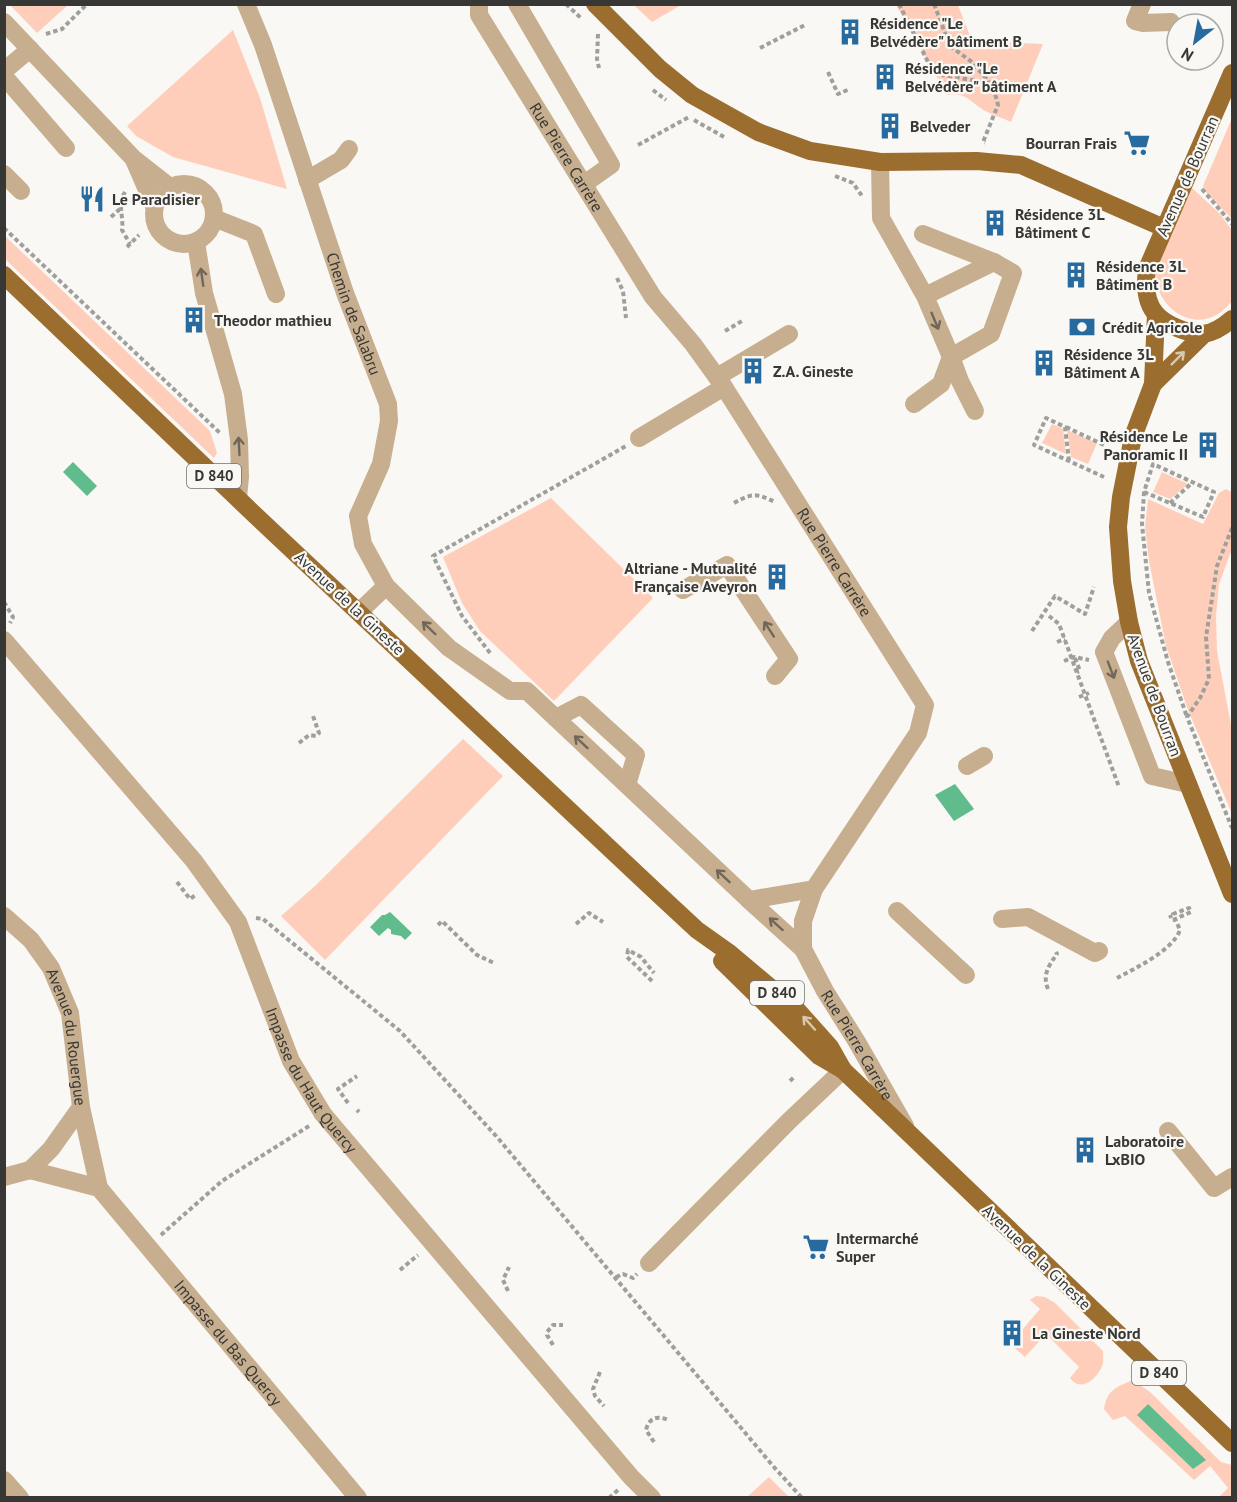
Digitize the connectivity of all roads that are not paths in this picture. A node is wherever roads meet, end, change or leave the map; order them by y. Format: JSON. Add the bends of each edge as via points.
{"nodes":[{"id":1,"x":246,"y":4,"type":"edge"},
{"id":2,"x":479,"y":4,"type":"edge"},
{"id":3,"x":516,"y":4,"type":"edge"},
{"id":4,"x":595,"y":4,"type":"edge"},
{"id":5,"x":1142,"y":4,"type":"edge"},
{"id":6,"x":4,"y":22,"type":"edge"},
{"id":7,"x":1165,"y":22,"type":"edge"},
{"id":8,"x":30,"y":49,"type":"junction"},
{"id":9,"x":1233,"y":73,"type":"edge"},
{"id":10,"x":4,"y":74,"type":"edge"},
{"id":11,"x":66,"y":148,"type":"dead end"},
{"id":12,"x":349,"y":149,"type":"dead end"},
{"id":13,"x":133,"y":158,"type":"junction"},
{"id":14,"x":880,"y":162,"type":"junction"},
{"id":15,"x":4,"y":174,"type":"edge"},
{"id":16,"x":307,"y":180,"type":"junction"},
{"id":17,"x":584,"y":184,"type":"junction"},
{"id":18,"x":170,"y":187,"type":"junction"},
{"id":19,"x":21,"y":190,"type":"dead end"},
{"id":20,"x":154,"y":206,"type":"junction"},
{"id":21,"x":214,"y":218,"type":"junction"},
{"id":22,"x":1164,"y":228,"type":"junction"},
{"id":23,"x":923,"y":234,"type":"dead end"},
{"id":24,"x":196,"y":242,"type":"junction"},
{"id":25,"x":994,"y":262,"type":"junction"},
{"id":26,"x":4,"y":275,"type":"edge"},
{"id":27,"x":276,"y":294,"type":"dead end"},
{"id":28,"x":925,"y":296,"type":"junction"},
{"id":29,"x":1156,"y":314,"type":"junction"},
{"id":30,"x":1233,"y":320,"type":"edge"},
{"id":31,"x":789,"y":334,"type":"dead end"},
{"id":32,"x":1204,"y":334,"type":"junction"},
{"id":33,"x":951,"y":357,"type":"junction"},
{"id":34,"x":721,"y":382,"type":"junction"},
{"id":35,"x":1153,"y":384,"type":"junction"},
{"id":36,"x":914,"y":404,"type":"dead end"},
{"id":37,"x":975,"y":411,"type":"dead end"},
{"id":38,"x":639,"y":438,"type":"road end"},
{"id":39,"x":238,"y":498,"type":"junction"},
{"id":40,"x":386,"y":586,"type":"junction"},
{"id":41,"x":683,"y":590,"type":"dead end"},
{"id":42,"x":359,"y":612,"type":"junction"},
{"id":43,"x":1129,"y":622,"type":"junction"},
{"id":44,"x":7,"y":633,"type":"edge"},
{"id":45,"x":775,"y":676,"type":"dead end"},
{"id":46,"x":556,"y":718,"type":"junction"},
{"id":47,"x":984,"y":756,"type":"dead end"},
{"id":48,"x":967,"y":766,"type":"dead end"},
{"id":49,"x":1188,"y":784,"type":"junction"},
{"id":50,"x":627,"y":785,"type":"junction"},
{"id":51,"x":814,"y":889,"type":"junction"},
{"id":52,"x":1233,"y":894,"type":"edge"},
{"id":53,"x":749,"y":900,"type":"junction"},
{"id":54,"x":897,"y":910,"type":"dead end"},
{"id":55,"x":4,"y":916,"type":"edge"},
{"id":56,"x":1002,"y":919,"type":"dead end"},
{"id":57,"x":803,"y":948,"type":"junction"},
{"id":58,"x":1099,"y":951,"type":"dead end"},
{"id":59,"x":966,"y":975,"type":"dead end"},
{"id":60,"x":843,"y":1070,"type":"junction"},
{"id":61,"x":81,"y":1107,"type":"junction"},
{"id":62,"x":1168,"y":1131,"type":"dead end"},
{"id":63,"x":910,"y":1136,"type":"junction"},
{"id":64,"x":30,"y":1170,"type":"junction"},
{"id":65,"x":4,"y":1177,"type":"edge"},
{"id":66,"x":1233,"y":1177,"type":"edge"},
{"id":67,"x":99,"y":1188,"type":"junction"},
{"id":68,"x":649,"y":1263,"type":"dead end"},
{"id":69,"x":1233,"y":1443,"type":"edge"},
{"id":70,"x":4,"y":1480,"type":"edge"},
{"id":71,"x":20,"y":1497,"type":"edge"},
{"id":72,"x":358,"y":1497,"type":"edge"},
{"id":73,"x":652,"y":1497,"type":"edge"}],
"edges":[{"from":1,"to":16,"type":"street","name":"Chemin de Salabru"},
{"from":2,"to":17,"type":"street","name":"Rue Pierre Carrère","via":[[479,15]]},
{"from":3,"to":17,"type":"street","via":[[611,165]]},
{"from":4,"to":14,"type":"main road","via":[[660,69],[727,116],[810,151]]},
{"from":5,"to":7,"type":"street","via":[[1135,21]]},
{"from":6,"to":8,"type":"street"},
{"from":8,"to":10,"type":"street"},
{"from":8,"to":13,"type":"street"},
{"from":9,"to":22,"type":"main road","name":"Avenue de Bourran"},
{"from":10,"to":11,"type":"street"},
{"from":12,"to":16,"type":"street","via":[[340,160]]},
{"from":13,"to":18,"type":"street"},
{"from":13,"to":20,"type":"street"},
{"from":14,"to":22,"type":"main road","via":[[977,160],[1021,165]]},
{"from":14,"to":28,"type":"street","via":[[881,218]]},
{"from":15,"to":19,"type":"street"},
{"from":16,"to":40,"type":"street","name":"Chemin de Salabru","via":[[387,404],[389,421],[381,464],[357,516],[363,544]]},
{"from":17,"to":34,"type":"street","name":"Rue Pierre Carrère","via":[[653,297]]},
{"from":18,"to":20,"type":"street"},
{"from":18,"to":21,"type":"street","via":[[198,187],[211,200]]},
{"from":20,"to":24,"type":"street","via":[[153,216],[160,234],[177,244]]},
{"from":21,"to":24,"type":"street","via":[[205,236]]},
{"from":21,"to":27,"type":"street","via":[[254,234]]},
{"from":22,"to":29,"type":"main road","name":"Avenue de Bourran","via":[[1147,269],[1147,293]]},
{"from":23,"to":25,"type":"street"},
{"from":39,"to":24,"type":"street","one_way":true,"via":[[239,440],[233,394],[204,293]]},
{"from":25,"to":28,"type":"street"},
{"from":25,"to":33,"type":"street","via":[[1013,273],[991,333]]},
{"from":26,"to":39,"type":"main road","name":"Avenue de la Gineste","number":"D 840"},
{"from":28,"to":33,"type":"street","one_way":true},
{"from":29,"to":32,"type":"main road","via":[[1172,326]]},
{"from":29,"to":35,"type":"main road","name":"Avenue de Bourran"},
{"from":30,"to":32,"type":"main road","name":"Avenue de Bourran"},
{"from":31,"to":34,"type":"street"},
{"from":35,"to":32,"type":"main road","name":"Avenue de Bourran","one_way":true},
{"from":33,"to":36,"type":"street","via":[[941,384]]},
{"from":33,"to":37,"type":"street"},
{"from":34,"to":38,"type":"street"},
{"from":34,"to":51,"type":"street","name":"Rue Pierre Carrère","via":[[925,705],[918,733]]},
{"from":35,"to":43,"type":"main road","name":"Avenue de Bourran","via":[[1133,437],[1118,527]]},
{"from":39,"to":42,"type":"main road","name":"Avenue de la Gineste","number":"D 840"},
{"from":40,"to":42,"type":"street"},
{"from":46,"to":40,"type":"street","name":"Chemin de Salabru","one_way":true,"via":[[527,691],[510,691],[449,648]]},
{"from":45,"to":41,"type":"street","one_way":true,"via":[[789,659],[727,565]]},
{"from":42,"to":60,"type":"main road","name":"Avenue de la Gineste","number":"D 840","via":[[697,930],[720,960],[773,1013],[819,1056]]},
{"from":43,"to":49,"type":"main road","name":"Avenue de Bourran","via":[[1139,661]]},
{"from":43,"to":49,"type":"street","one_way":true,"via":[[1104,652],[1152,776]]},
{"from":44,"to":73,"type":"street","name":"Impasse du Haut Quercy","via":[[194,861],[238,922],[291,1060],[323,1114]]},
{"from":50,"to":46,"type":"street","name":"Chemin de Salabru","one_way":true},
{"from":46,"to":50,"type":"street","via":[[581,705],[636,756]]},
{"from":47,"to":48,"type":"street"},
{"from":49,"to":52,"type":"main road","name":"Avenue de Bourran"},
{"from":53,"to":50,"type":"street","name":"Chemin de Salabru","one_way":true},
{"from":51,"to":53,"type":"street"},
{"from":51,"to":57,"type":"street","name":"Rue Pierre Carrère","via":[[803,921]]},
{"from":57,"to":53,"type":"street","name":"Chemin de Salabru","one_way":true},
{"from":54,"to":59,"type":"street"},
{"from":55,"to":61,"type":"street","name":"Avenue du Rouergue","via":[[31,940],[51,968],[70,1013]]},
{"from":56,"to":58,"type":"street","via":[[1028,917],[1078,946]]},
{"from":57,"to":63,"type":"street","name":"Rue Pierre Carrère"},
{"from":60,"to":63,"type":"main road","name":"Avenue de la Gineste","number":"D 840"},
{"from":60,"to":68,"type":"street"},
{"from":61,"to":64,"type":"street","name":"Avenue du Rouergue","via":[[51,1149]]},
{"from":61,"to":67,"type":"street","name":"Impasse du Bas Quercy"},
{"from":62,"to":66,"type":"street","via":[[1214,1188]]},
{"from":63,"to":69,"type":"main road","name":"Avenue de la Gineste","number":"D 840"},
{"from":64,"to":65,"type":"street"},
{"from":64,"to":67,"type":"street"},
{"from":67,"to":72,"type":"street","name":"Impasse du Bas Quercy"},
{"from":70,"to":71,"type":"street"}]}
